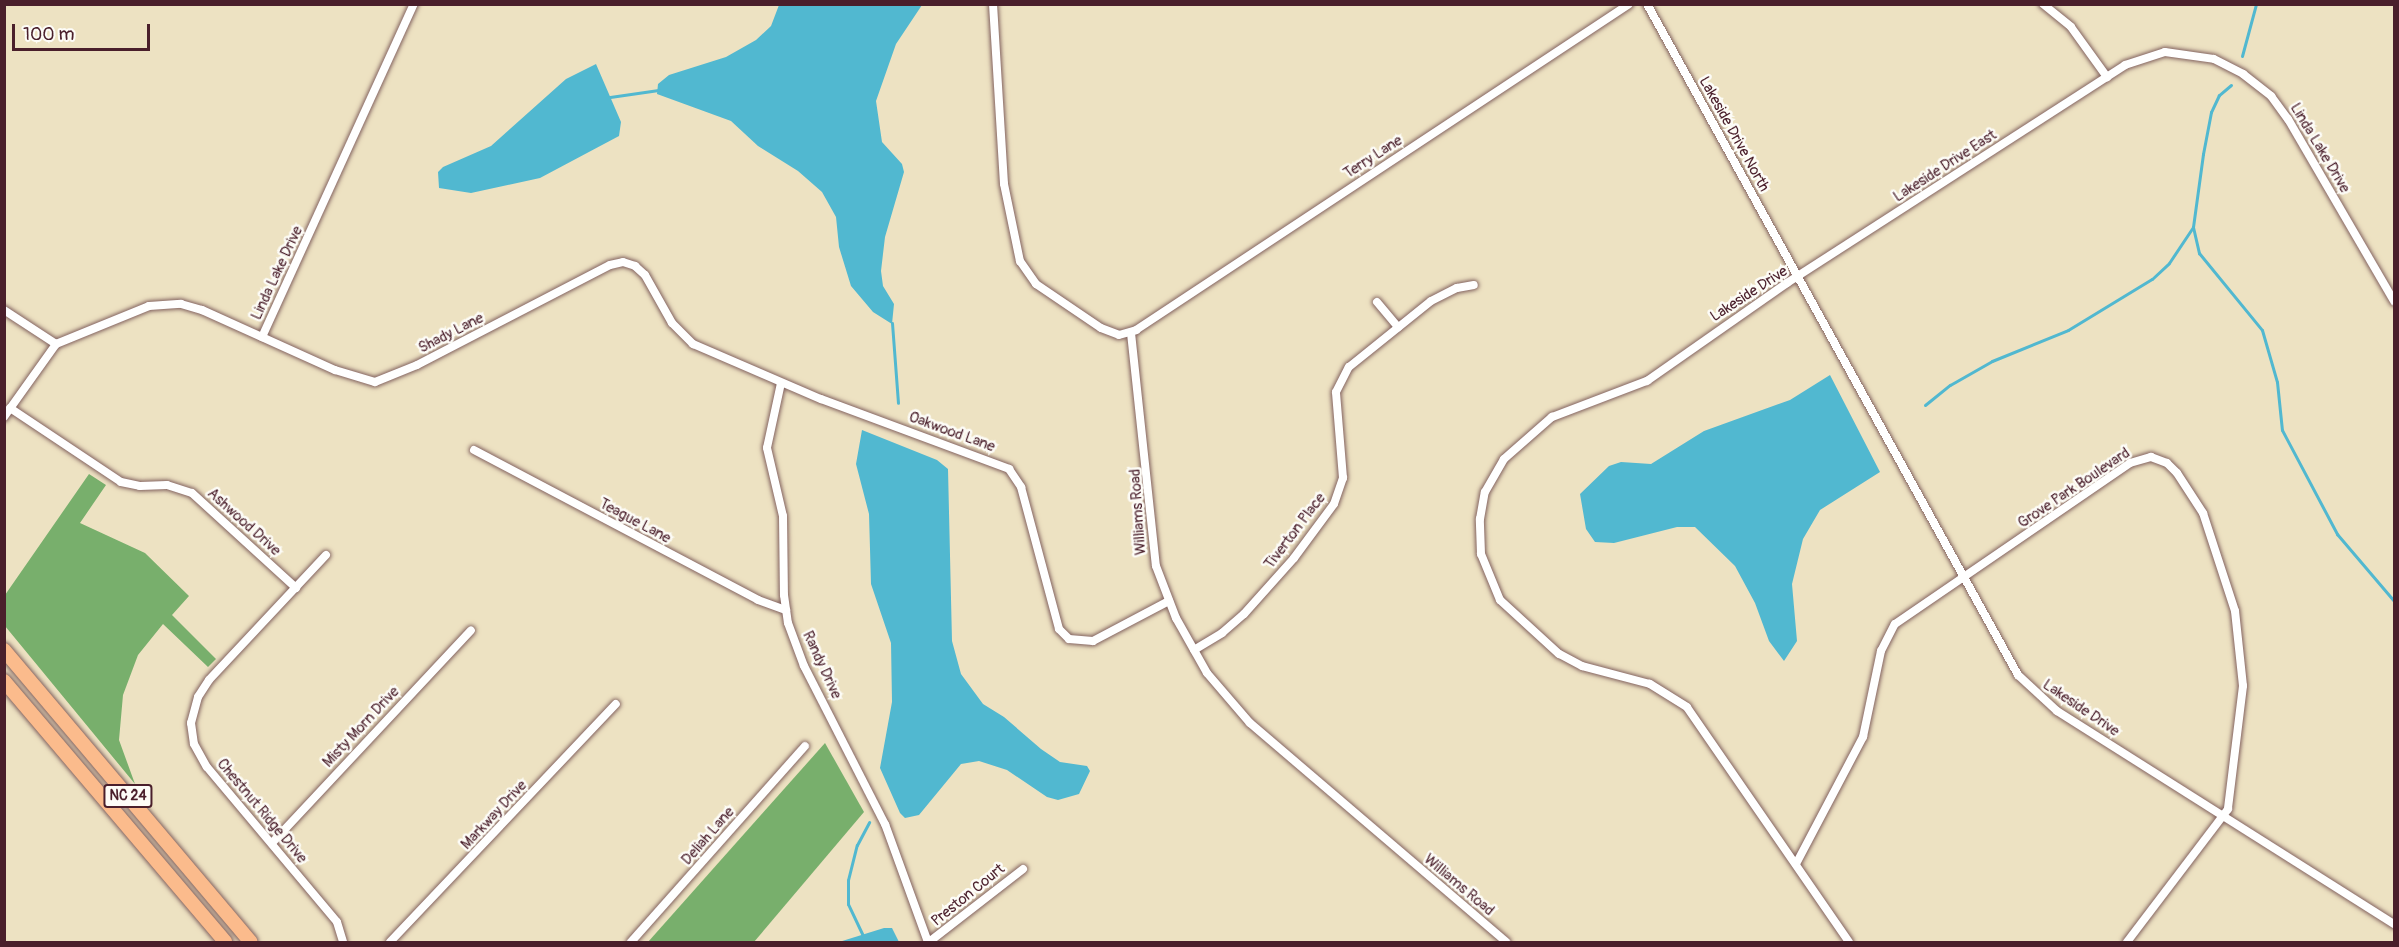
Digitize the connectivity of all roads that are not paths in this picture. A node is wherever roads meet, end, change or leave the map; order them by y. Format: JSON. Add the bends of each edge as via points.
{"nodes":[{"id":1,"x":414,"y":4,"type":"edge"},
{"id":2,"x":993,"y":4,"type":"edge"},
{"id":3,"x":1629,"y":4,"type":"edge"},
{"id":4,"x":1647,"y":4,"type":"edge"},
{"id":5,"x":2043,"y":4,"type":"edge"},
{"id":6,"x":2107,"y":77,"type":"junction"},
{"id":7,"x":645,"y":275,"type":"joint"},
{"id":8,"x":1798,"y":276,"type":"junction"},
{"id":9,"x":1474,"y":285,"type":"dead end"},
{"id":10,"x":2394,"y":301,"type":"edge"},
{"id":11,"x":1377,"y":302,"type":"dead end"},
{"id":12,"x":4,"y":310,"type":"edge"},
{"id":13,"x":1398,"y":327,"type":"junction"},
{"id":14,"x":1131,"y":333,"type":"junction"},
{"id":15,"x":262,"y":337,"type":"junction"},
{"id":16,"x":56,"y":344,"type":"junction"},
{"id":17,"x":781,"y":383,"type":"junction"},
{"id":18,"x":10,"y":408,"type":"junction"},
{"id":19,"x":4,"y":417,"type":"edge"},
{"id":20,"x":474,"y":450,"type":"dead end"},
{"id":21,"x":326,"y":555,"type":"dead end"},
{"id":22,"x":1964,"y":578,"type":"junction"},
{"id":23,"x":296,"y":588,"type":"junction"},
{"id":24,"x":1169,"y":602,"type":"junction"},
{"id":25,"x":786,"y":610,"type":"junction"},
{"id":26,"x":471,"y":630,"type":"dead end"},
{"id":27,"x":4,"y":650,"type":"edge"},
{"id":28,"x":1194,"y":650,"type":"junction"},
{"id":29,"x":4,"y":681,"type":"edge"},
{"id":30,"x":616,"y":704,"type":"dead end"},
{"id":31,"x":805,"y":746,"type":"dead end"},
{"id":32,"x":2224,"y":816,"type":"junction"},
{"id":33,"x":272,"y":843,"type":"junction"},
{"id":34,"x":1796,"y":864,"type":"junction"},
{"id":35,"x":1023,"y":869,"type":"dead end"},
{"id":36,"x":2394,"y":924,"type":"edge"},
{"id":37,"x":225,"y":942,"type":"edge"},
{"id":38,"x":251,"y":942,"type":"edge"},
{"id":39,"x":343,"y":942,"type":"edge"},
{"id":40,"x":390,"y":942,"type":"edge"},
{"id":41,"x":632,"y":942,"type":"edge"},
{"id":42,"x":928,"y":942,"type":"edge"},
{"id":43,"x":1506,"y":942,"type":"edge"},
{"id":44,"x":1849,"y":942,"type":"edge"},
{"id":45,"x":2127,"y":942,"type":"edge"}],
"edges":[{"from":1,"to":15,"type":"street","name":"Linda Lake Drive"},
{"from":2,"to":14,"type":"street","via":[[1004,184],[1020,261],[1036,284],[1101,328],[1119,335]]},
{"from":3,"to":14,"type":"street","name":"Terry Lane"},
{"from":4,"to":8,"type":"street","name":"Lakeside Drive North"},
{"from":5,"to":6,"type":"street","via":[[2071,27]]},
{"from":6,"to":8,"type":"street","name":"Lakeside Drive East"},
{"from":6,"to":10,"type":"street","name":"Linda Lake Drive","via":[[2148,56],[2181,52],[2214,59],[2256,83],[2288,119]]},
{"from":7,"to":15,"type":"street","name":"Shady Lane","via":[[631,264],[610,265],[417,365],[375,382],[335,370]]},
{"from":7,"to":17,"type":"street","name":"Oakwood Lane","via":[[687,341]]},
{"from":8,"to":22,"type":"street","name":"Lakeside Drive"},
{"from":8,"to":34,"type":"street","name":"Lakeside Drive","via":[[1647,381],[1573,406],[1533,431],[1504,459],[1491,480],[1481,508],[1479,535],[1490,581],[1510,612],[1545,644],[1574,663],[1650,684],[1681,702],[1696,717]]},
{"from":9,"to":13,"type":"street","name":"Tiverton Place","via":[[1445,293]]},
{"from":11,"to":13,"type":"street"},
{"from":12,"to":16,"type":"street"},
{"from":13,"to":28,"type":"street","name":"Tiverton Place","via":[[1355,361],[1339,381],[1335,403],[1343,477],[1334,504],[1244,614]]},
{"from":14,"to":24,"type":"street","name":"Williams Road","via":[[1146,444],[1152,546]]},
{"from":15,"to":16,"type":"street","name":"Linda Lake Drive","via":[[202,310],[165,304],[120,315]]},
{"from":16,"to":18,"type":"street","name":"Linda Lake Drive"},
{"from":17,"to":24,"type":"street","name":"Oakwood Lane","via":[[1009,469],[1021,487],[1059,629],[1069,639],[1093,641]]},
{"from":17,"to":25,"type":"street","name":"Randy Drive","via":[[767,448],[783,516]]},
{"from":18,"to":19,"type":"street","name":"Linda Lake Drive"},
{"from":18,"to":23,"type":"street","name":"Ashwood Drive","via":[[121,482],[166,485],[192,493]]},
{"from":20,"to":25,"type":"street","name":"Teague Lane","via":[[748,595]]},
{"from":21,"to":23,"type":"street","name":"Chestnut Ridge Drive"},
{"from":22,"to":32,"type":"street","name":"Lakeside Drive","via":[[2007,659],[2028,687],[2057,711]]},
{"from":22,"to":32,"type":"street","name":"Grove Park Boulevard","via":[[2130,463],[2151,457],[2167,463],[2188,486],[2203,513],[2240,636],[2242,716],[2231,796]]},
{"from":22,"to":34,"type":"street","name":"Grove Park Boulevard","via":[[1907,613],[1889,633],[1881,651],[1863,737]]},
{"from":23,"to":33,"type":"street","name":"Chestnut Ridge Drive","via":[[209,680],[198,697],[191,723],[200,756]]},
{"from":24,"to":28,"type":"street","name":"Williams Road"},
{"from":25,"to":42,"type":"street","name":"Randy Drive","via":[[804,666],[885,824]]},
{"from":26,"to":33,"type":"street","name":"Misty Morn Drive"},
{"from":27,"to":38,"type":"main road","number":"NC 24"},
{"from":28,"to":43,"type":"street","name":"Williams Road","via":[[1221,693],[1250,723]]},
{"from":29,"to":37,"type":"main road","number":"NC 24"},
{"from":30,"to":40,"type":"street","name":"Markway Drive"},
{"from":31,"to":41,"type":"street","name":"Deliah Lane"},
{"from":32,"to":36,"type":"street","name":"Lakeside Drive"},
{"from":32,"to":45,"type":"street","name":"Grove Park Boulevard"},
{"from":33,"to":39,"type":"street","name":"Chestnut Ridge Drive","via":[[337,922]]},
{"from":34,"to":44,"type":"street","name":"Lakeside Drive"},
{"from":35,"to":42,"type":"street","name":"Preston Court"}]}
